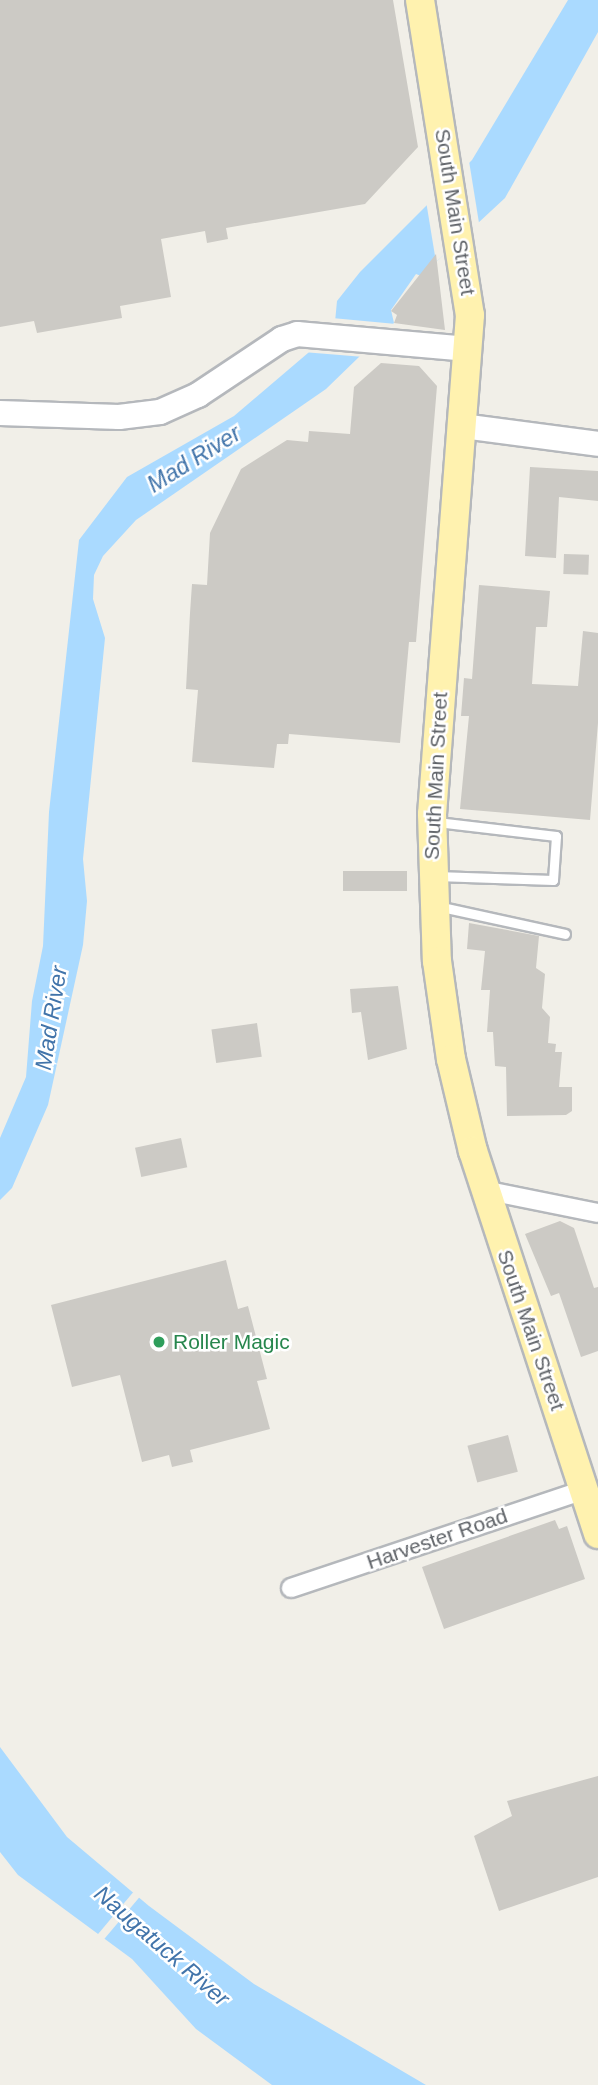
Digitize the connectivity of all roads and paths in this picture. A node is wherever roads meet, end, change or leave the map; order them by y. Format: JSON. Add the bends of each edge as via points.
{"nodes":[{"id":1,"x":420,"y":0,"type":"edge"},
{"id":2,"x":468,"y":349,"type":"junction"},
{"id":3,"x":0,"y":413,"type":"edge"},
{"id":4,"x":462,"y":426,"type":"junction"},
{"id":5,"x":598,"y":444,"type":"edge"},
{"id":6,"x":432,"y":822,"type":"junction"},
{"id":7,"x":431,"y":876,"type":"junction"},
{"id":8,"x":432,"y":905,"type":"junction"},
{"id":9,"x":565,"y":934,"type":"dead end"},
{"id":10,"x":484,"y":1190,"type":"junction"},
{"id":11,"x":598,"y":1213,"type":"edge"},
{"id":12,"x":584,"y":1490,"type":"junction"},
{"id":13,"x":598,"y":1534,"type":"edge"},
{"id":14,"x":291,"y":1588,"type":"dead end"}],
"edges":[{"from":1,"to":2,"type":"main road","name":"South Main Street","via":[[461,239],[470,315]]},
{"from":2,"to":3,"type":"main road","via":[[316,335],[282,339],[198,395],[160,412],[119,416]]},
{"from":2,"to":4,"type":"main road","name":"South Main Street"},
{"from":4,"to":5,"type":"main road"},
{"from":4,"to":6,"type":"main road","name":"South Main Street"},
{"from":6,"to":7,"type":"main road","name":"South Main Street"},
{"from":6,"to":7,"type":"lane","via":[[556,836],[554,880]]},
{"from":7,"to":8,"type":"main road","name":"South Main Street"},
{"from":8,"to":9,"type":"lane","via":[[505,917]]},
{"from":8,"to":10,"type":"main road","name":"South Main Street","via":[[451,1059]]},
{"from":10,"to":11,"type":"street"},
{"from":10,"to":12,"type":"main road","name":"South Main Street"},
{"from":12,"to":13,"type":"main road","name":"South Main Street"},
{"from":12,"to":14,"type":"street","name":"Harvester Road"}]}
